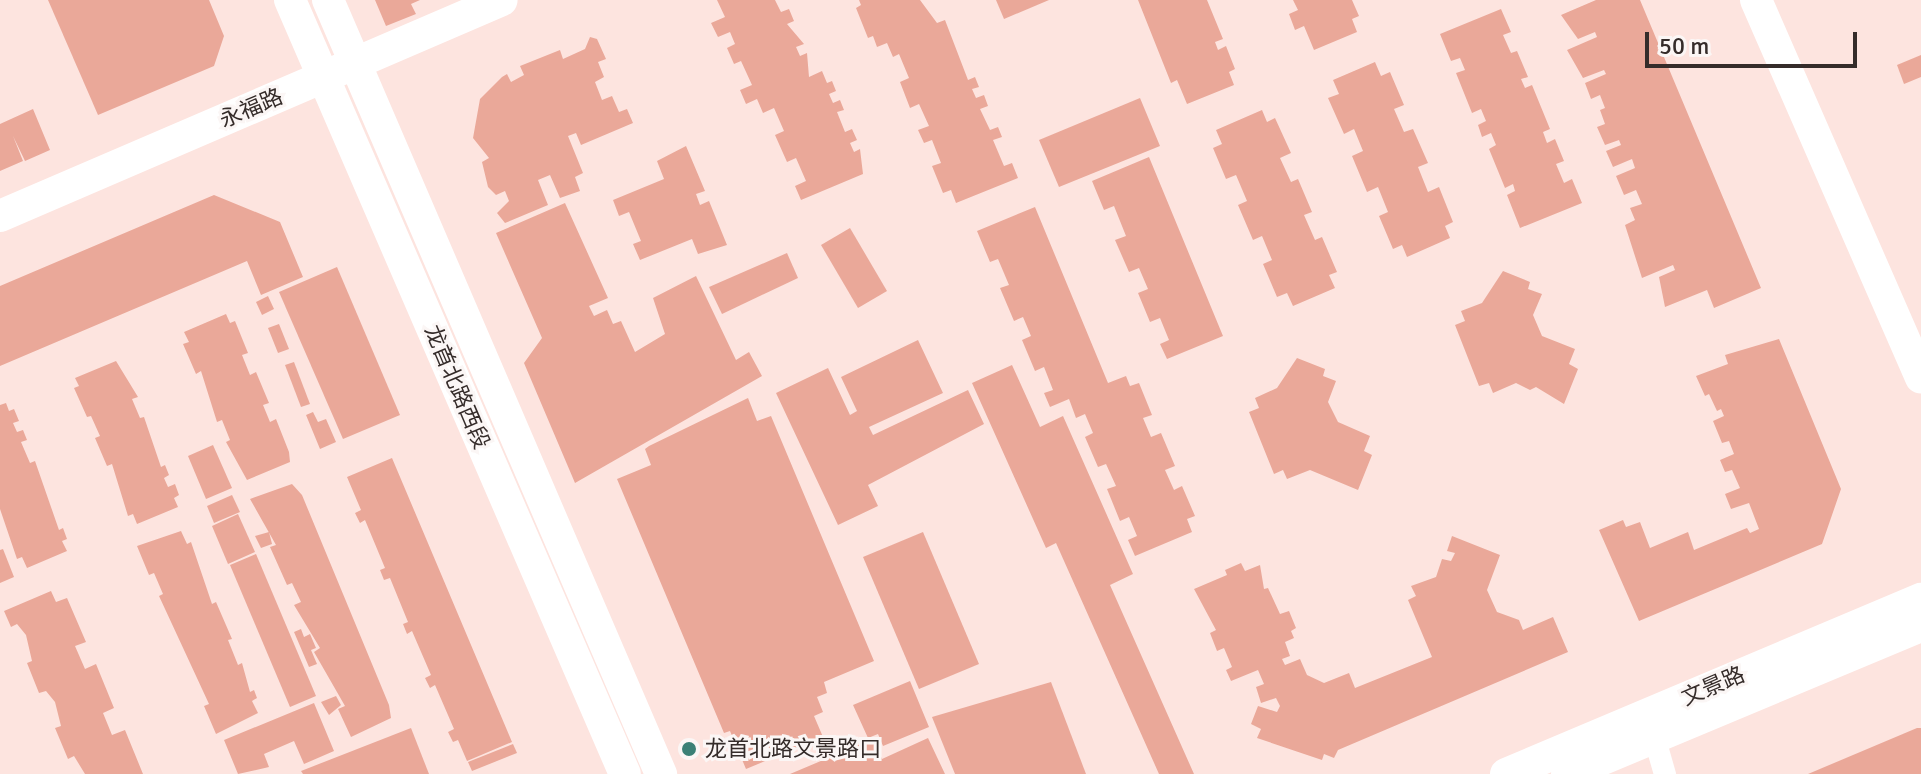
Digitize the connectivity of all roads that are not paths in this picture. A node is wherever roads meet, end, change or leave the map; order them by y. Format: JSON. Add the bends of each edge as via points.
{"nodes":[{"id":1,"x":290,"y":0,"type":"edge"},
{"id":2,"x":328,"y":0,"type":"edge"},
{"id":3,"x":502,"y":0,"type":"edge"},
{"id":4,"x":1756,"y":0,"type":"edge"},
{"id":5,"x":354,"y":61,"type":"junction"},
{"id":6,"x":323,"y":77,"type":"junction"},
{"id":7,"x":0,"y":216,"type":"edge"},
{"id":8,"x":1921,"y":378,"type":"edge"},
{"id":9,"x":1921,"y":599,"type":"edge"},
{"id":10,"x":1921,"y":626,"type":"edge"},
{"id":11,"x":1654,"y":736,"type":"junction"},
{"id":12,"x":625,"y":774,"type":"edge"},
{"id":13,"x":661,"y":774,"type":"edge"},
{"id":14,"x":1506,"y":774,"type":"edge"},
{"id":15,"x":1567,"y":774,"type":"edge"},
{"id":16,"x":1665,"y":774,"type":"edge"}],
"edges":[{"from":1,"to":6,"type":"street","name":"龙首北路西段"},
{"from":2,"to":5,"type":"street","name":"龙首北路西段"},
{"from":3,"to":5,"type":"street","name":"永福路"},
{"from":4,"to":8,"type":"street"},
{"from":5,"to":6,"type":"street","name":"永福路"},
{"from":5,"to":13,"type":"street","name":"龙首北路西段"},
{"from":6,"to":7,"type":"street","name":"永福路"},
{"from":6,"to":12,"type":"street","name":"龙首北路西段"},
{"from":9,"to":14,"type":"street","name":"文景路"},
{"from":10,"to":11,"type":"street","name":"文景路"},
{"from":11,"to":15,"type":"street","name":"文景路"},
{"from":11,"to":16,"type":"street"}]}
